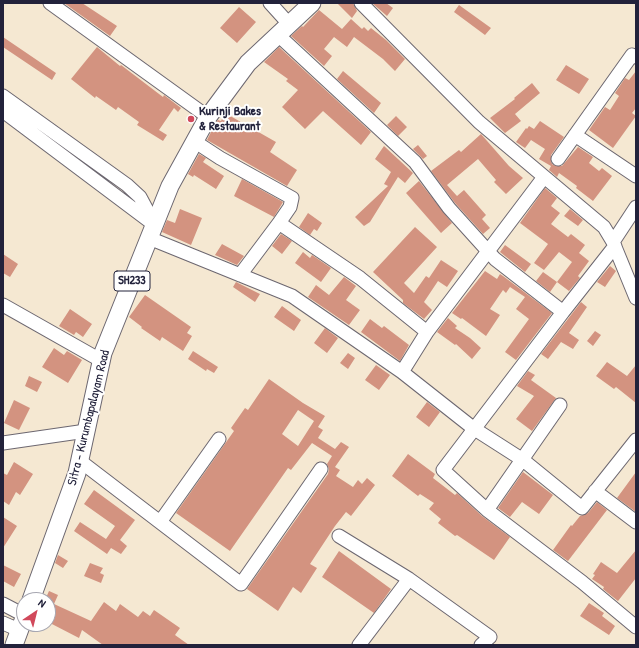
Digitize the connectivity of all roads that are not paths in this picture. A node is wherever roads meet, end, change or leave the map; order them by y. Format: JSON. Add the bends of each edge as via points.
{"nodes":[{"id":1,"x":50,"y":3,"type":"edge"},
{"id":2,"x":270,"y":3,"type":"edge"},
{"id":3,"x":312,"y":3,"type":"edge"},
{"id":4,"x":361,"y":3,"type":"edge"},
{"id":5,"x":283,"y":29,"type":"junction"},
{"id":6,"x":636,"y":57,"type":"edge"},
{"id":7,"x":3,"y":96,"type":"edge"},
{"id":8,"x":3,"y":111,"type":"edge"},
{"id":9,"x":208,"y":117,"type":"junction"},
{"id":10,"x":575,"y":135,"type":"junction"},
{"id":11,"x":194,"y":140,"type":"junction"},
{"id":12,"x":558,"y":159,"type":"dead end"},
{"id":13,"x":636,"y":176,"type":"edge"},
{"id":14,"x":544,"y":177,"type":"junction"},
{"id":15,"x":634,"y":215,"type":"edge"},
{"id":16,"x":279,"y":223,"type":"junction"},
{"id":17,"x":152,"y":231,"type":"junction"},
{"id":18,"x":614,"y":244,"type":"junction"},
{"id":19,"x":488,"y":250,"type":"junction"},
{"id":20,"x":240,"y":275,"type":"junction"},
{"id":21,"x":636,"y":298,"type":"edge"},
{"id":22,"x":3,"y":305,"type":"edge"},
{"id":23,"x":564,"y":312,"type":"junction"},
{"id":24,"x":428,"y":332,"type":"junction"},
{"id":25,"x":102,"y":361,"type":"junction"},
{"id":26,"x":402,"y":372,"type":"junction"},
{"id":27,"x":560,"y":405,"type":"dead end"},
{"id":28,"x":474,"y":428,"type":"junction"},
{"id":29,"x":86,"y":431,"type":"junction"},
{"id":30,"x":219,"y":439,"type":"dead end"},
{"id":31,"x":636,"y":440,"type":"edge"},
{"id":32,"x":3,"y":443,"type":"edge"},
{"id":33,"x":523,"y":460,"type":"junction"},
{"id":34,"x":80,"y":461,"type":"junction"},
{"id":35,"x":321,"y":469,"type":"dead end"},
{"id":36,"x":595,"y":491,"type":"junction"},
{"id":37,"x":487,"y":510,"type":"junction"},
{"id":38,"x":160,"y":522,"type":"junction"},
{"id":39,"x":636,"y":522,"type":"edge"},
{"id":40,"x":339,"y":536,"type":"dead end"},
{"id":41,"x":409,"y":578,"type":"junction"},
{"id":42,"x":34,"y":592,"type":"edge"},
{"id":43,"x":3,"y":604,"type":"edge"},
{"id":44,"x":16,"y":622,"type":"edge"},
{"id":45,"x":3,"y":623,"type":"edge"},
{"id":46,"x":16,"y":626,"type":"edge"},
{"id":47,"x":636,"y":627,"type":"edge"},
{"id":48,"x":359,"y":645,"type":"edge"},
{"id":49,"x":481,"y":645,"type":"edge"}],
"edges":[{"from":1,"to":9,"type":"street"},
{"from":2,"to":5,"type":"street"},
{"from":3,"to":5,"type":"main road","name":"Sitra - Kurumbapalayam Road","number":"SH233"},
{"from":4,"to":14,"type":"street","via":[[479,122]]},
{"from":5,"to":9,"type":"main road","name":"Sitra - Kurumbapalayam Road","number":"SH233","via":[[248,63]]},
{"from":5,"to":19,"type":"street","via":[[415,162],[449,208]]},
{"from":6,"to":10,"type":"street","via":[[632,55]]},
{"from":7,"to":17,"type":"street","via":[[140,197]]},
{"from":8,"to":17,"type":"street"},
{"from":9,"to":11,"type":"main road","name":"Sitra - Kurumbapalayam Road","number":"SH233"},
{"from":10,"to":12,"type":"street"},
{"from":10,"to":13,"type":"street"},
{"from":11,"to":16,"type":"street","via":[[220,158],[292,198],[290,207]]},
{"from":11,"to":17,"type":"main road","name":"Sitra - Kurumbapalayam Road","number":"SH233","via":[[170,186]]},
{"from":14,"to":18,"type":"street","via":[[593,216],[604,227]]},
{"from":14,"to":19,"type":"street"},
{"from":15,"to":18,"type":"street"},
{"from":16,"to":20,"type":"street"},
{"from":16,"to":24,"type":"street","via":[[360,278]]},
{"from":17,"to":20,"type":"street"},
{"from":17,"to":25,"type":"main road","name":"Sitra - Kurumbapalayam Road","number":"SH233"},
{"from":18,"to":21,"type":"street"},
{"from":18,"to":23,"type":"street"},
{"from":19,"to":23,"type":"street","via":[[495,259]]},
{"from":19,"to":24,"type":"street"},
{"from":20,"to":26,"type":"street","via":[[292,296]]},
{"from":22,"to":25,"type":"street"},
{"from":23,"to":28,"type":"street"},
{"from":24,"to":26,"type":"street"},
{"from":25,"to":29,"type":"main road","name":"Sitra - Kurumbapalayam Road","number":"SH233"},
{"from":26,"to":28,"type":"street"},
{"from":27,"to":33,"type":"street"},
{"from":28,"to":33,"type":"street"},
{"from":28,"to":37,"type":"street","via":[[443,470]]},
{"from":29,"to":32,"type":"street"},
{"from":29,"to":34,"type":"main road","name":"Sitra - Kurumbapalayam Road","number":"SH233"},
{"from":30,"to":38,"type":"street"},
{"from":31,"to":36,"type":"street"},
{"from":33,"to":36,"type":"street","via":[[582,508]]},
{"from":33,"to":37,"type":"street"},
{"from":34,"to":38,"type":"street"},
{"from":34,"to":42,"type":"main road","name":"Sitra - Kurumbapalayam Road","number":"SH233"},
{"from":35,"to":38,"type":"street","via":[[241,584]]},
{"from":36,"to":39,"type":"street"},
{"from":37,"to":47,"type":"street","via":[[582,582]]},
{"from":40,"to":41,"type":"street"},
{"from":41,"to":48,"type":"street"},
{"from":41,"to":49,"type":"street","via":[[490,637]]},
{"from":43,"to":44,"type":"street"},
{"from":45,"to":46,"type":"street"}]}
